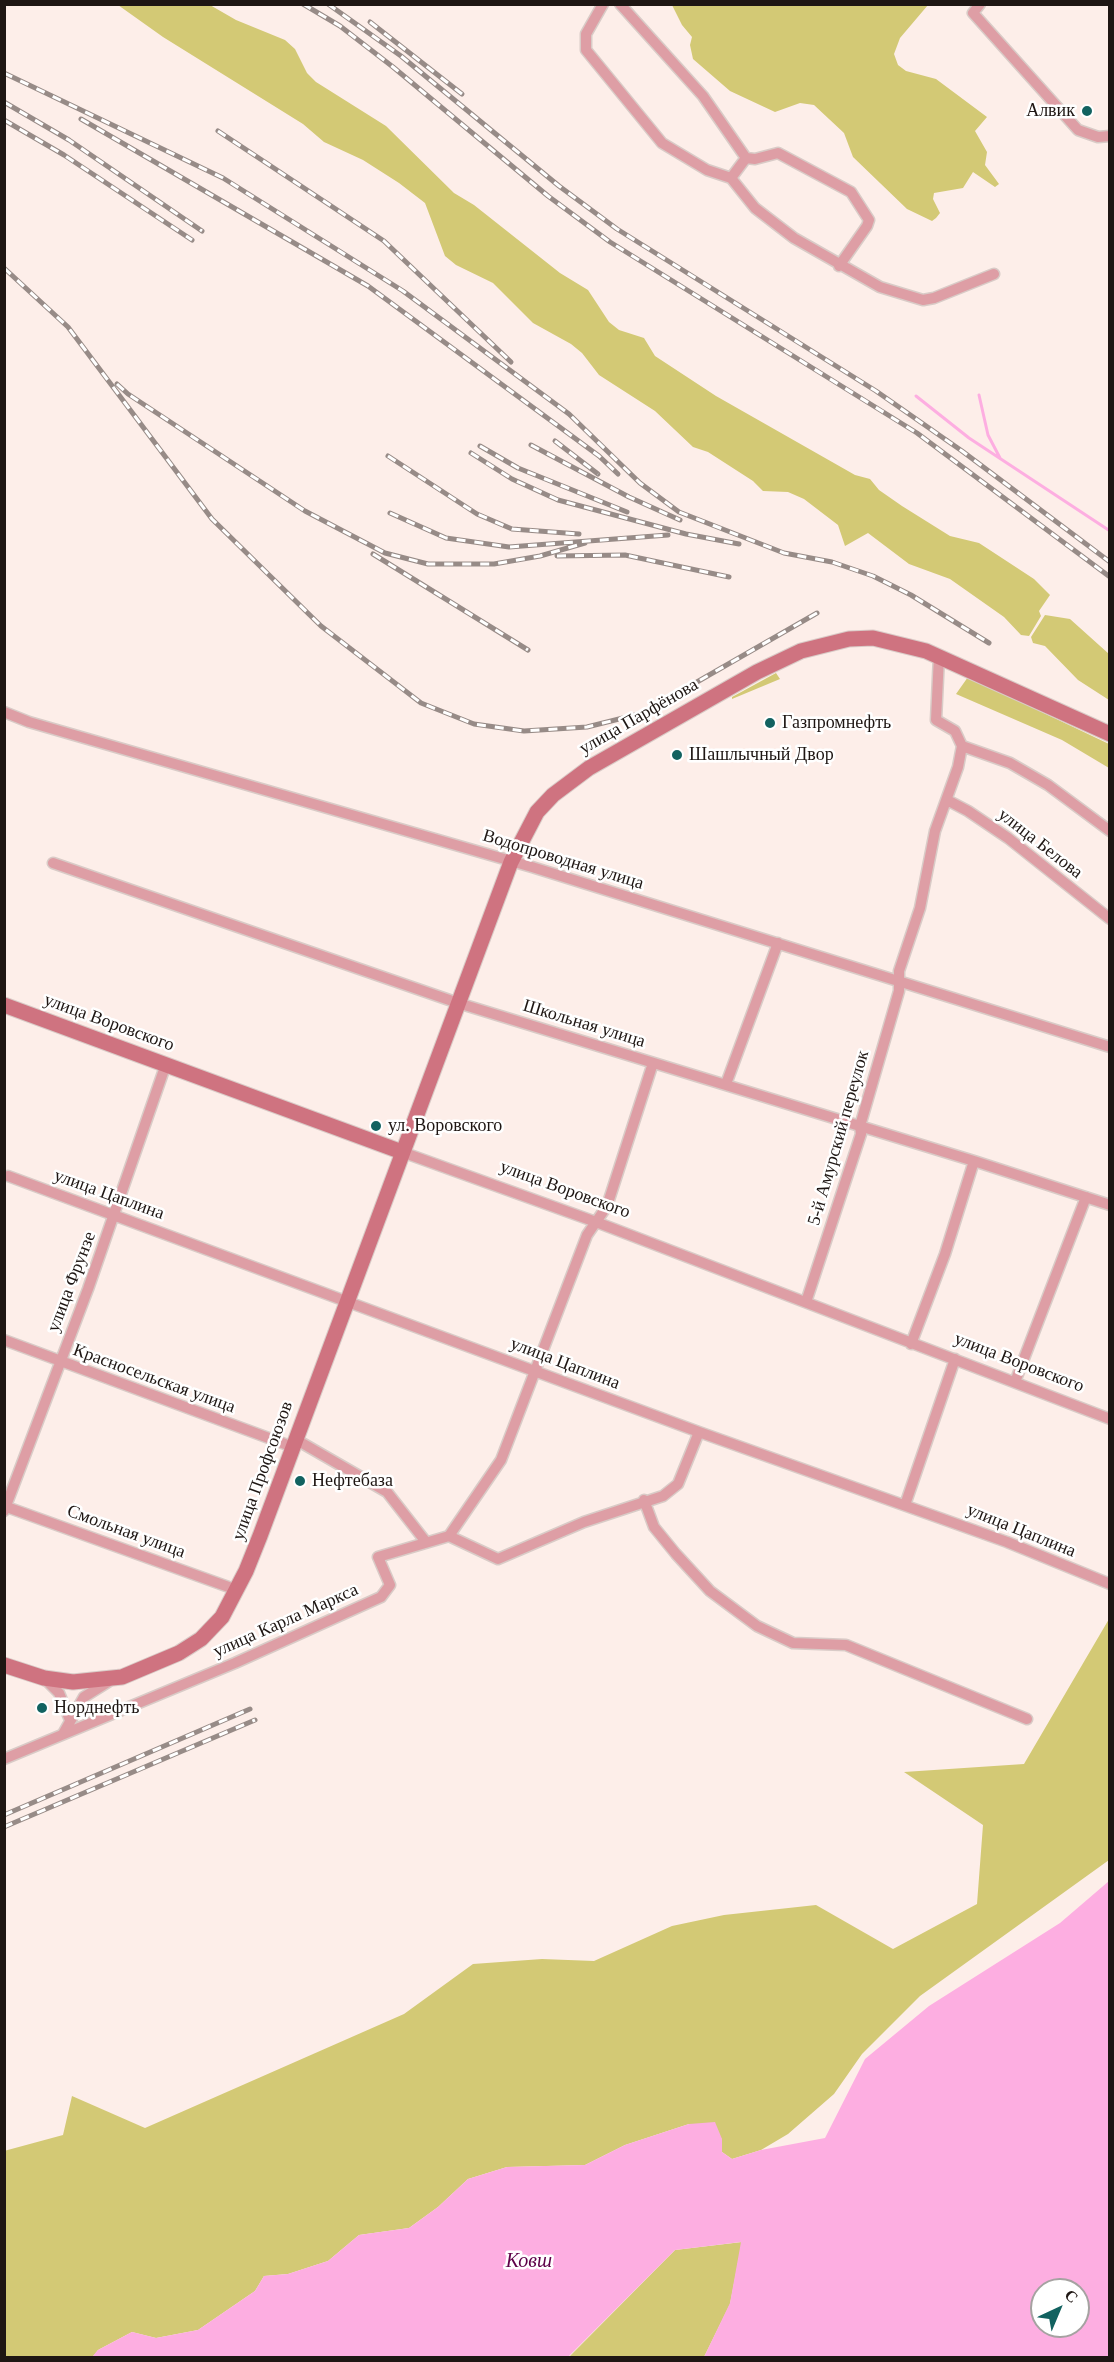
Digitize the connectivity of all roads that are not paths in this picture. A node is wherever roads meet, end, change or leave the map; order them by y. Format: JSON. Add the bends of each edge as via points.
{"nodes":[{"id":1,"x":603,"y":4,"type":"edge"},
{"id":2,"x":620,"y":4,"type":"edge"},
{"id":3,"x":980,"y":4,"type":"edge"},
{"id":4,"x":1110,"y":136,"type":"edge"},
{"id":5,"x":746,"y":158,"type":"junction"},
{"id":6,"x":730,"y":178,"type":"junction"},
{"id":7,"x":839,"y":266,"type":"junction"},
{"id":8,"x":994,"y":274,"type":"dead end"},
{"id":9,"x":939,"y":656,"type":"junction"},
{"id":10,"x":4,"y":712,"type":"edge"},
{"id":11,"x":1110,"y":734,"type":"edge"},
{"id":12,"x":962,"y":746,"type":"junction"},
{"id":13,"x":947,"y":800,"type":"junction"},
{"id":14,"x":1110,"y":831,"type":"edge"},
{"id":15,"x":511,"y":862,"type":"junction"},
{"id":16,"x":53,"y":863,"type":"dead end"},
{"id":17,"x":1110,"y":919,"type":"edge"},
{"id":18,"x":778,"y":943,"type":"junction"},
{"id":19,"x":900,"y":981,"type":"junction"},
{"id":20,"x":458,"y":1003,"type":"junction"},
{"id":21,"x":4,"y":1005,"type":"edge"},
{"id":22,"x":1110,"y":1047,"type":"edge"},
{"id":23,"x":653,"y":1063,"type":"junction"},
{"id":24,"x":166,"y":1064,"type":"junction"},
{"id":25,"x":726,"y":1084,"type":"junction"},
{"id":26,"x":860,"y":1126,"type":"junction"},
{"id":27,"x":402,"y":1152,"type":"junction"},
{"id":28,"x":974,"y":1161,"type":"junction"},
{"id":29,"x":8,"y":1176,"type":"dead end"},
{"id":30,"x":1086,"y":1197,"type":"junction"},
{"id":31,"x":1110,"y":1205,"type":"edge"},
{"id":32,"x":115,"y":1215,"type":"junction"},
{"id":33,"x":596,"y":1221,"type":"junction"},
{"id":34,"x":346,"y":1300,"type":"junction"},
{"id":35,"x":806,"y":1302,"type":"junction"},
{"id":36,"x":4,"y":1340,"type":"edge"},
{"id":37,"x":911,"y":1344,"type":"junction"},
{"id":38,"x":955,"y":1359,"type":"junction"},
{"id":39,"x":59,"y":1362,"type":"junction"},
{"id":40,"x":536,"y":1370,"type":"junction"},
{"id":41,"x":1015,"y":1382,"type":"junction"},
{"id":42,"x":1110,"y":1419,"type":"edge"},
{"id":43,"x":699,"y":1432,"type":"junction"},
{"id":44,"x":294,"y":1443,"type":"junction"},
{"id":45,"x":644,"y":1500,"type":"junction"},
{"id":46,"x":905,"y":1505,"type":"junction"},
{"id":47,"x":5,"y":1508,"type":"edge"},
{"id":48,"x":449,"y":1536,"type":"junction"},
{"id":49,"x":426,"y":1542,"type":"junction"},
{"id":50,"x":1110,"y":1584,"type":"edge"},
{"id":51,"x":237,"y":1590,"type":"junction"},
{"id":52,"x":4,"y":1665,"type":"edge"},
{"id":53,"x":122,"y":1677,"type":"junction"},
{"id":54,"x":44,"y":1678,"type":"junction"},
{"id":55,"x":1027,"y":1719,"type":"dead end"},
{"id":56,"x":70,"y":1720,"type":"junction"},
{"id":57,"x":63,"y":1734,"type":"junction"},
{"id":58,"x":4,"y":1759,"type":"edge"}],
"edges":[{"from":1,"to":6,"type":"street","via":[[586,34],[586,50],[662,143],[707,170]]},
{"from":2,"to":5,"type":"street","via":[[702,96]]},
{"from":3,"to":4,"type":"street","via":[[973,14],[1078,130],[1098,137]]},
{"from":5,"to":6,"type":"street"},
{"from":5,"to":7,"type":"street","via":[[784,156],[843,186],[855,197],[866,212],[867,226]]},
{"from":6,"to":7,"type":"street","via":[[755,208]]},
{"from":7,"to":8,"type":"street","via":[[880,287],[922,300]]},
{"from":9,"to":11,"type":"main road","name":"улица Парфёнова"},
{"from":9,"to":12,"type":"street","via":[[936,720],[955,731]]},
{"from":9,"to":15,"type":"main road","name":"улица Парфёнова","via":[[873,639],[825,643],[792,655],[569,781],[537,812]]},
{"from":10,"to":15,"type":"street","name":"Водопроводная улица","via":[[29,723]]},
{"from":12,"to":13,"type":"street","name":"5-й Амурский переулок"},
{"from":12,"to":14,"type":"street","via":[[1010,763],[1048,785]]},
{"from":13,"to":17,"type":"street","name":"улица Белова","via":[[1008,838]]},
{"from":13,"to":19,"type":"street","name":"5-й Амурский переулок","via":[[935,831],[920,908],[899,970]]},
{"from":15,"to":18,"type":"street","name":"Водопроводная улица"},
{"from":15,"to":20,"type":"main road","name":"улица Парфёнова"},
{"from":16,"to":20,"type":"street","name":"Школьная улица"},
{"from":18,"to":19,"type":"street","name":"Водопроводная улица"},
{"from":18,"to":25,"type":"street"},
{"from":19,"to":22,"type":"street","name":"Водопроводная улица"},
{"from":19,"to":26,"type":"street","name":"5-й Амурский переулок"},
{"from":20,"to":23,"type":"street","name":"Школьная улица"},
{"from":20,"to":27,"type":"main road","name":"улица Парфёнова"},
{"from":21,"to":24,"type":"main road","name":"улица Воровского"},
{"from":23,"to":25,"type":"street","name":"Школьная улица"},
{"from":23,"to":33,"type":"street","via":[[607,1206]]},
{"from":24,"to":27,"type":"main road","name":"улица Воровского"},
{"from":24,"to":32,"type":"street","name":"улица Фрунзе"},
{"from":25,"to":26,"type":"street","name":"Школьная улица"},
{"from":26,"to":28,"type":"street","name":"Школьная улица"},
{"from":26,"to":35,"type":"street","name":"5-й Амурский переулок","via":[[861,1134]]},
{"from":27,"to":33,"type":"street","name":"улица Воровского"},
{"from":27,"to":34,"type":"main road","name":"улица Профсоюзов"},
{"from":28,"to":30,"type":"street","name":"Школьная улица"},
{"from":28,"to":37,"type":"street"},
{"from":29,"to":32,"type":"street","name":"улица Цаплина"},
{"from":30,"to":31,"type":"street","name":"Школьная улица"},
{"from":30,"to":41,"type":"street"},
{"from":32,"to":34,"type":"street","name":"улица Цаплина"},
{"from":32,"to":39,"type":"street","name":"улица Фрунзе"},
{"from":33,"to":35,"type":"street","name":"улица Воровского"},
{"from":33,"to":40,"type":"street","via":[[587,1235]]},
{"from":34,"to":40,"type":"street","name":"улица Цаплина"},
{"from":34,"to":44,"type":"main road","name":"улица Профсоюзов"},
{"from":35,"to":37,"type":"street","name":"улица Воровского"},
{"from":36,"to":39,"type":"street","name":"Красносельская улица"},
{"from":37,"to":38,"type":"street","name":"улица Воровского"},
{"from":38,"to":41,"type":"street","name":"улица Воровского"},
{"from":38,"to":46,"type":"street"},
{"from":39,"to":44,"type":"street","name":"Красносельская улица"},
{"from":39,"to":47,"type":"street","name":"улица Фрунзе"},
{"from":40,"to":43,"type":"street","name":"улица Цаплина"},
{"from":40,"to":48,"type":"street","via":[[501,1460]]},
{"from":41,"to":42,"type":"street","name":"улица Воровского"},
{"from":43,"to":45,"type":"street","via":[[678,1484],[663,1496]]},
{"from":43,"to":46,"type":"street","name":"улица Цаплина"},
{"from":44,"to":49,"type":"street","name":"Красносельская улица","via":[[387,1492]]},
{"from":44,"to":51,"type":"main road","name":"улица Профсоюзов"},
{"from":45,"to":48,"type":"street","via":[[498,1559]]},
{"from":45,"to":55,"type":"street","via":[[654,1527],[676,1554],[710,1591],[757,1626],[794,1643],[846,1645]]},
{"from":46,"to":50,"type":"street","name":"улица Цаплина"},
{"from":47,"to":51,"type":"street","name":"Смольная улица"},
{"from":48,"to":49,"type":"street","name":"улица Карла Маркса"},
{"from":49,"to":57,"type":"street","name":"улица Карла Маркса","via":[[378,1557],[390,1585],[381,1597]]},
{"from":51,"to":53,"type":"main road","name":"улица Профсоюзов","via":[[222,1617],[201,1639],[179,1653]]},
{"from":52,"to":54,"type":"main road","name":"улица Профсоюзов"},
{"from":53,"to":54,"type":"main road","name":"улица Профсоюзов","via":[[73,1682]]},
{"from":53,"to":56,"type":"street","via":[[89,1691]]},
{"from":54,"to":56,"type":"street","via":[[59,1693]]},
{"from":56,"to":57,"type":"street"},
{"from":57,"to":58,"type":"street","name":"улица Карла Маркса"}]}
